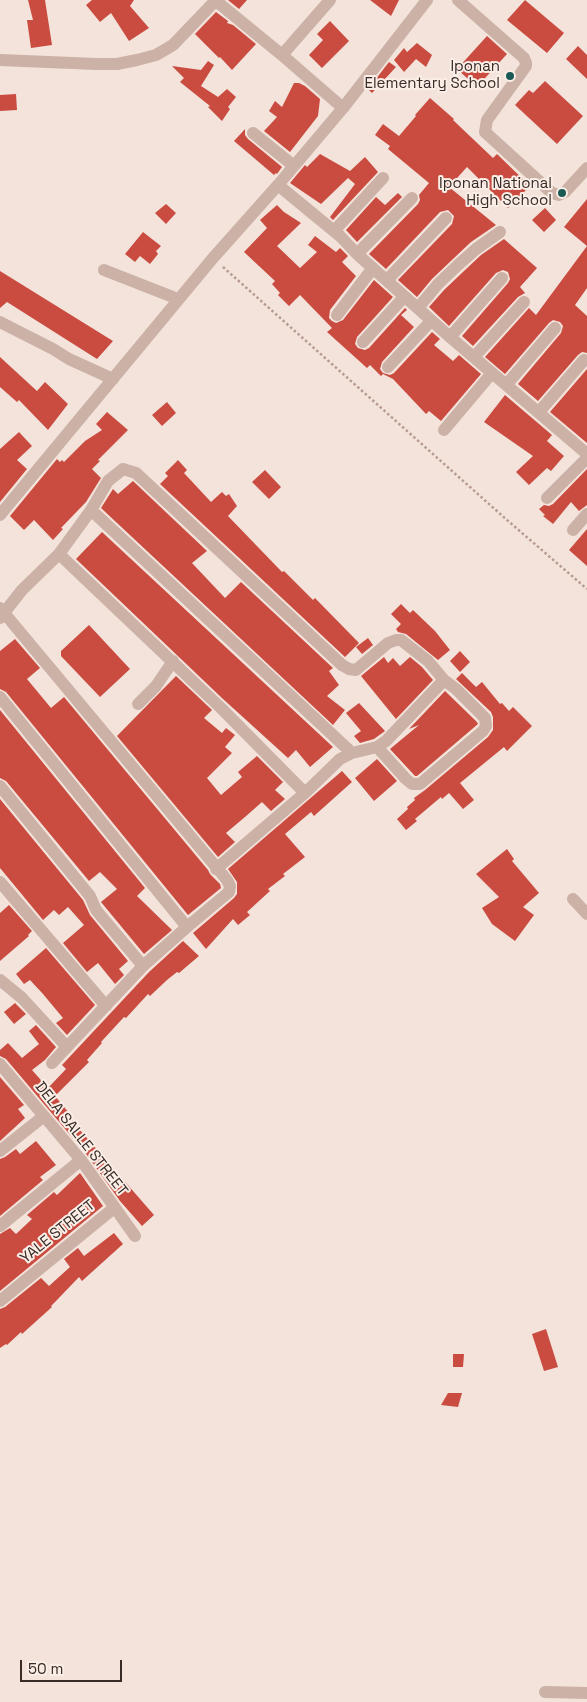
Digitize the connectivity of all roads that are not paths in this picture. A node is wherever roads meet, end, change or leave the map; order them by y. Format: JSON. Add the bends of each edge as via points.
{"nodes":[{"id":1,"x":216,"y":0,"type":"edge"},
{"id":2,"x":330,"y":0,"type":"edge"},
{"id":3,"x":427,"y":0,"type":"edge"},
{"id":4,"x":458,"y":0,"type":"edge"},
{"id":5,"x":282,"y":55,"type":"junction"},
{"id":6,"x":0,"y":60,"type":"edge"},
{"id":7,"x":343,"y":108,"type":"junction"},
{"id":8,"x":253,"y":133,"type":"dead end"},
{"id":9,"x":294,"y":166,"type":"junction"},
{"id":10,"x":587,"y":168,"type":"edge"},
{"id":11,"x":383,"y":178,"type":"dead end"},
{"id":12,"x":278,"y":185,"type":"junction"},
{"id":13,"x":412,"y":198,"type":"dead end"},
{"id":14,"x":446,"y":218,"type":"dead end"},
{"id":15,"x":334,"y":231,"type":"junction"},
{"id":16,"x":500,"y":232,"type":"dead end"},
{"id":17,"x":357,"y":254,"type":"junction"},
{"id":18,"x":373,"y":268,"type":"junction"},
{"id":19,"x":104,"y":270,"type":"dead end"},
{"id":20,"x":502,"y":278,"type":"dead end"},
{"id":21,"x":387,"y":280,"type":"junction"},
{"id":22,"x":404,"y":297,"type":"junction"},
{"id":23,"x":178,"y":299,"type":"junction"},
{"id":24,"x":524,"y":302,"type":"dead end"},
{"id":25,"x":418,"y":308,"type":"junction"},
{"id":26,"x":338,"y":315,"type":"dead end"},
{"id":27,"x":431,"y":321,"type":"junction"},
{"id":28,"x":0,"y":322,"type":"edge"},
{"id":29,"x":555,"y":328,"type":"dead end"},
{"id":30,"x":450,"y":337,"type":"junction"},
{"id":31,"x":363,"y":342,"type":"dead end"},
{"id":32,"x":474,"y":357,"type":"junction"},
{"id":33,"x":584,"y":360,"type":"dead end"},
{"id":34,"x":388,"y":367,"type":"dead end"},
{"id":35,"x":492,"y":373,"type":"junction"},
{"id":36,"x":113,"y":379,"type":"junction"},
{"id":37,"x":507,"y":384,"type":"junction"},
{"id":38,"x":540,"y":412,"type":"junction"},
{"id":39,"x":444,"y":430,"type":"dead end"},
{"id":40,"x":587,"y":454,"type":"edge"},
{"id":41,"x":587,"y":458,"type":"edge"},
{"id":42,"x":547,"y":498,"type":"dead end"},
{"id":43,"x":91,"y":510,"type":"junction"},
{"id":44,"x":587,"y":514,"type":"edge"},
{"id":45,"x":0,"y":515,"type":"edge"},
{"id":46,"x":573,"y":530,"type":"dead end"},
{"id":47,"x":59,"y":554,"type":"junction"},
{"id":48,"x":2,"y":613,"type":"edge"},
{"id":49,"x":173,"y":662,"type":"junction"},
{"id":50,"x":444,"y":680,"type":"junction"},
{"id":51,"x":0,"y":697,"type":"edge"},
{"id":52,"x":138,"y":704,"type":"dead end"},
{"id":53,"x":377,"y":747,"type":"junction"},
{"id":54,"x":352,"y":753,"type":"junction"},
{"id":55,"x":0,"y":786,"type":"edge"},
{"id":56,"x":304,"y":793,"type":"junction"},
{"id":57,"x":216,"y":869,"type":"junction"},
{"id":58,"x":0,"y":882,"type":"edge"},
{"id":59,"x":573,"y":899,"type":"dead end"},
{"id":60,"x":587,"y":914,"type":"edge"},
{"id":61,"x":187,"y":927,"type":"junction"},
{"id":62,"x":143,"y":966,"type":"junction"},
{"id":63,"x":0,"y":980,"type":"edge"},
{"id":64,"x":106,"y":1006,"type":"junction"},
{"id":65,"x":68,"y":1047,"type":"junction"},
{"id":66,"x":52,"y":1063,"type":"dead end"},
{"id":67,"x":0,"y":1064,"type":"edge"},
{"id":68,"x":44,"y":1116,"type":"junction"},
{"id":69,"x":0,"y":1151,"type":"edge"},
{"id":70,"x":81,"y":1160,"type":"junction"},
{"id":71,"x":114,"y":1208,"type":"junction"},
{"id":72,"x":0,"y":1226,"type":"edge"},
{"id":73,"x":135,"y":1236,"type":"dead end"},
{"id":74,"x":0,"y":1301,"type":"edge"},
{"id":75,"x":545,"y":1692,"type":"dead end"},
{"id":76,"x":587,"y":1693,"type":"edge"}],
"edges":[{"from":1,"to":5,"type":"street"},
{"from":1,"to":6,"type":"street","via":[[174,44],[156,55],[117,64]]},
{"from":2,"to":5,"type":"street"},
{"from":3,"to":7,"type":"street"},
{"from":4,"to":10,"type":"street","via":[[526,63],[487,120],[485,132],[552,193],[559,195],[565,192]]},
{"from":5,"to":7,"type":"street"},
{"from":7,"to":9,"type":"street"},
{"from":8,"to":9,"type":"street"},
{"from":9,"to":12,"type":"street"},
{"from":11,"to":15,"type":"street"},
{"from":12,"to":15,"type":"street"},
{"from":12,"to":23,"type":"street"},
{"from":13,"to":17,"type":"street"},
{"from":14,"to":21,"type":"street"},
{"from":15,"to":17,"type":"street"},
{"from":16,"to":25,"type":"street","via":[[458,265]]},
{"from":17,"to":18,"type":"street"},
{"from":18,"to":21,"type":"street"},
{"from":18,"to":26,"type":"street"},
{"from":19,"to":23,"type":"street"},
{"from":20,"to":30,"type":"street"},
{"from":21,"to":22,"type":"street"},
{"from":22,"to":25,"type":"street"},
{"from":22,"to":31,"type":"street"},
{"from":23,"to":36,"type":"street"},
{"from":24,"to":32,"type":"street"},
{"from":25,"to":27,"type":"street"},
{"from":27,"to":30,"type":"street"},
{"from":27,"to":34,"type":"street"},
{"from":28,"to":36,"type":"street"},
{"from":29,"to":37,"type":"street"},
{"from":30,"to":32,"type":"street"},
{"from":32,"to":35,"type":"street"},
{"from":33,"to":38,"type":"street"},
{"from":35,"to":37,"type":"street"},
{"from":35,"to":39,"type":"street"},
{"from":36,"to":45,"type":"street"},
{"from":37,"to":38,"type":"street"},
{"from":38,"to":40,"type":"street"},
{"from":41,"to":42,"type":"street"},
{"from":43,"to":47,"type":"street"},
{"from":43,"to":50,"type":"street","via":[[108,481],[122,469],[136,473],[342,665],[356,670],[388,643],[401,640],[428,661]]},
{"from":43,"to":54,"type":"street"},
{"from":44,"to":46,"type":"street"},
{"from":47,"to":48,"type":"street"},
{"from":47,"to":49,"type":"street"},
{"from":48,"to":57,"type":"street"},
{"from":49,"to":52,"type":"street"},
{"from":49,"to":56,"type":"street"},
{"from":50,"to":53,"type":"street"},
{"from":50,"to":53,"type":"street","via":[[485,718],[486,726],[482,731],[420,784],[406,780]]},
{"from":51,"to":61,"type":"street"},
{"from":53,"to":54,"type":"street"},
{"from":54,"to":56,"type":"street","via":[[340,759]]},
{"from":55,"to":62,"type":"street"},
{"from":56,"to":57,"type":"street"},
{"from":57,"to":61,"type":"street","via":[[227,880],[229,892]]},
{"from":58,"to":64,"type":"street"},
{"from":59,"to":60,"type":"street"},
{"from":61,"to":62,"type":"street"},
{"from":62,"to":64,"type":"street"},
{"from":63,"to":65,"type":"street","via":[[22,998]]},
{"from":64,"to":65,"type":"street"},
{"from":65,"to":66,"type":"street"},
{"from":67,"to":68,"type":"street","name":"DELA SALLE STREET"},
{"from":68,"to":69,"type":"street"},
{"from":68,"to":70,"type":"street","name":"DELA SALLE STREET"},
{"from":70,"to":71,"type":"street","name":"DELA SALLE STREET"},
{"from":70,"to":72,"type":"street"},
{"from":71,"to":73,"type":"street","name":"DELA SALLE STREET"},
{"from":71,"to":74,"type":"street","name":"YALE STREET"},
{"from":75,"to":76,"type":"street"}]}
